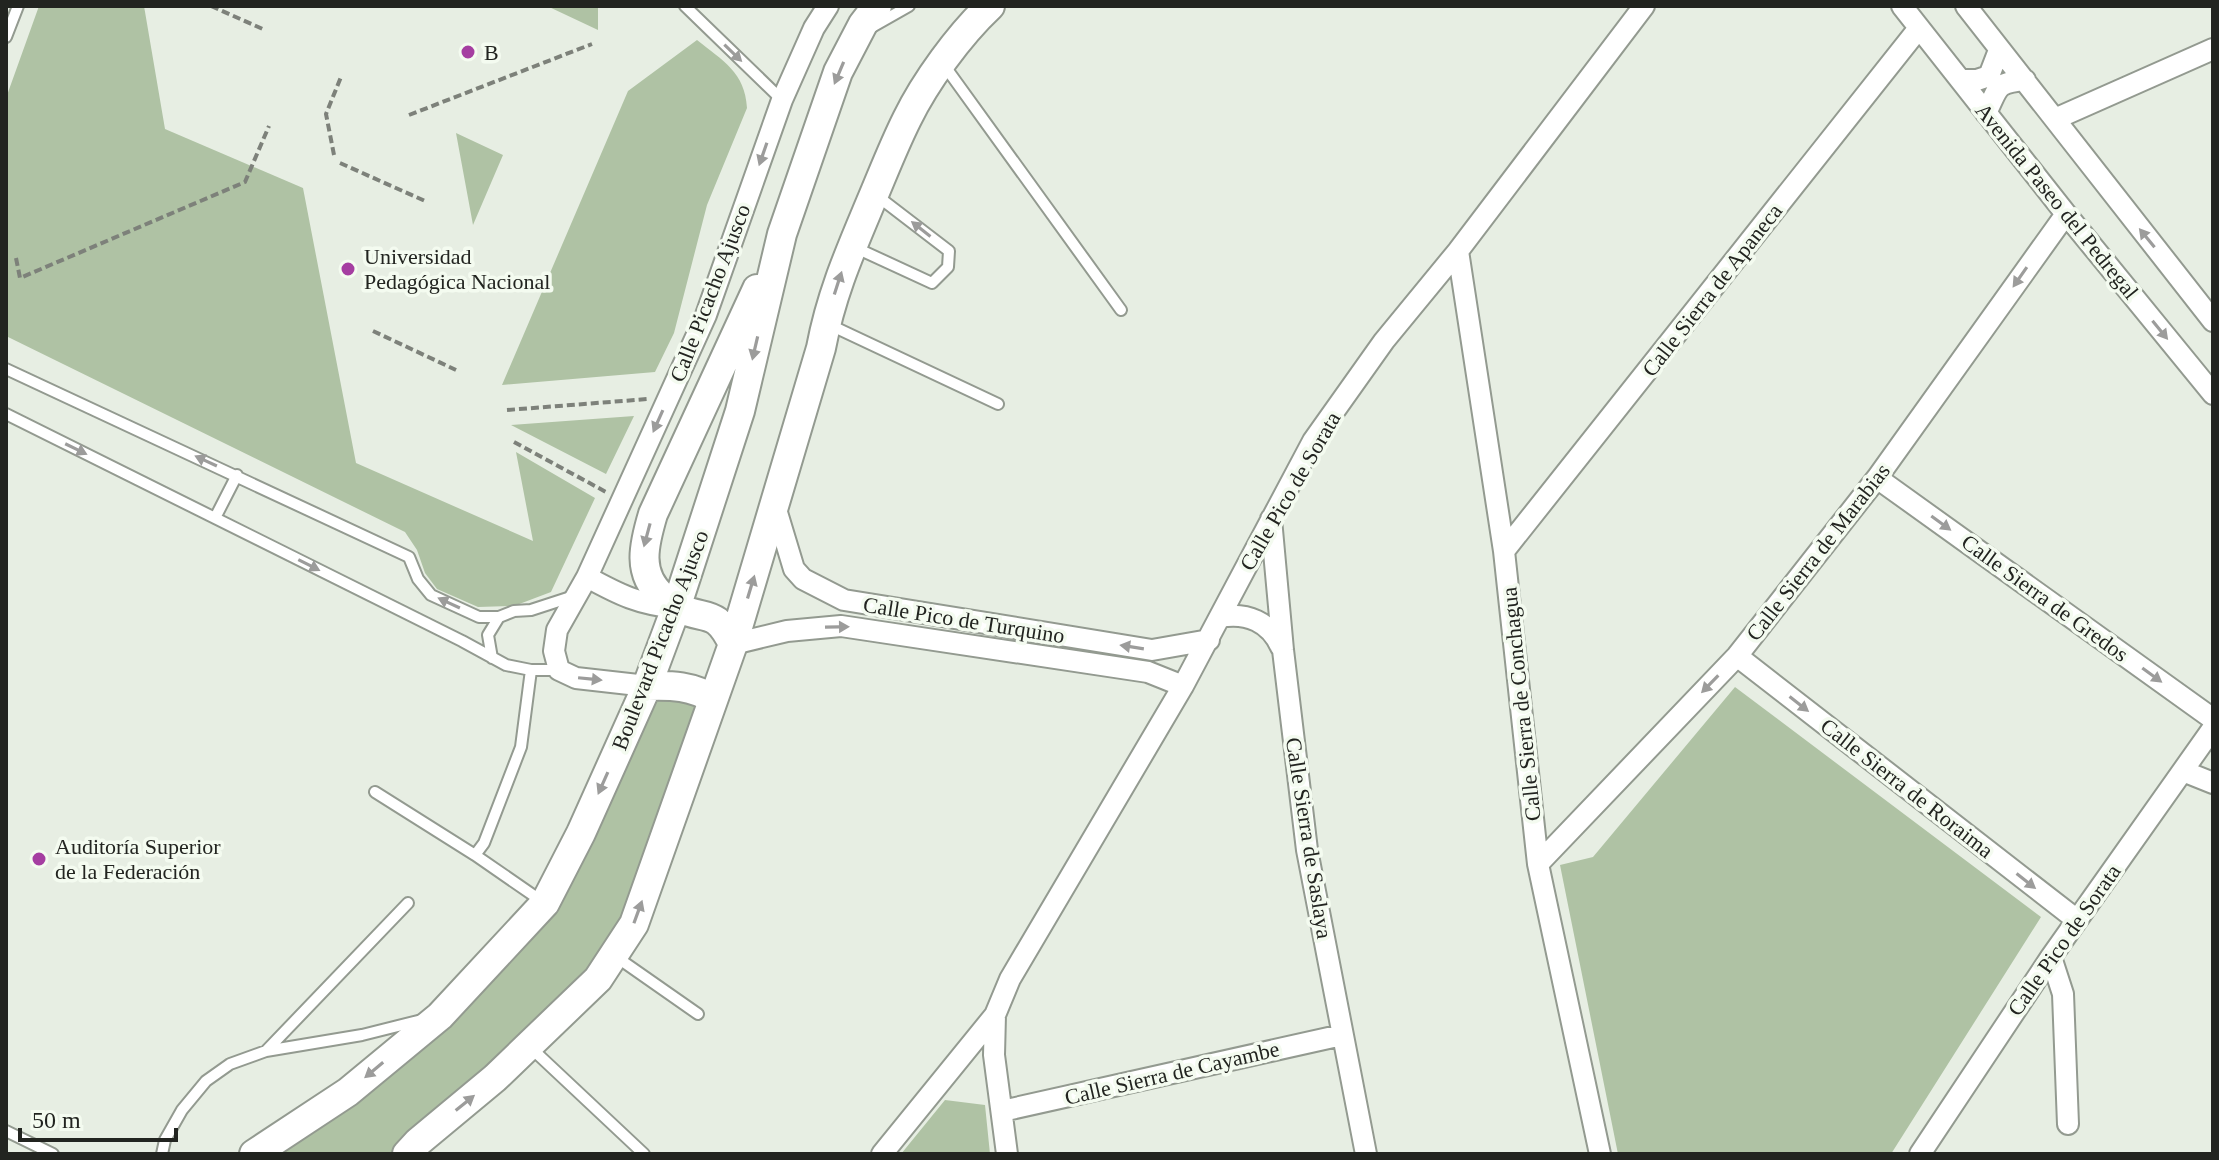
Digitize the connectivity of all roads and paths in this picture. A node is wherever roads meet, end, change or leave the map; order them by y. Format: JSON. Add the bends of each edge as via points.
{"nodes":[{"id":1,"x":18,"y":6,"type":"edge"},
{"id":2,"x":211,"y":6,"type":"edge"},
{"id":3,"x":685,"y":6,"type":"edge"},
{"id":4,"x":828,"y":6,"type":"edge"},
{"id":5,"x":877,"y":6,"type":"edge"},
{"id":6,"x":909,"y":6,"type":"edge"},
{"id":7,"x":990,"y":6,"type":"edge"},
{"id":8,"x":1644,"y":6,"type":"edge"},
{"id":9,"x":1902,"y":6,"type":"edge"},
{"id":10,"x":1966,"y":6,"type":"edge"},
{"id":11,"x":1919,"y":28,"type":"junction"},
{"id":12,"x":265,"y":30,"type":"dead end"},
{"id":13,"x":857,"y":36,"type":"junction"},
{"id":14,"x":6,"y":37,"type":"edge"},
{"id":15,"x":592,"y":44,"type":"dead end"},
{"id":16,"x":2213,"y":49,"type":"edge"},
{"id":17,"x":1999,"y":50,"type":"junction"},
{"id":18,"x":942,"y":62,"type":"junction"},
{"id":19,"x":341,"y":77,"type":"dead end"},
{"id":20,"x":1961,"y":80,"type":"junction"},
{"id":21,"x":2025,"y":80,"type":"junction"},
{"id":22,"x":782,"y":100,"type":"junction"},
{"id":23,"x":1986,"y":113,"type":"junction"},
{"id":24,"x":409,"y":115,"type":"dead end"},
{"id":25,"x":2055,"y":119,"type":"junction"},
{"id":26,"x":269,"y":126,"type":"dead end"},
{"id":27,"x":334,"y":155,"type":"dead end"},
{"id":28,"x":340,"y":163,"type":"dead end"},
{"id":29,"x":875,"y":194,"type":"junction"},
{"id":30,"x":425,"y":201,"type":"dead end"},
{"id":31,"x":2066,"y":214,"type":"junction"},
{"id":32,"x":782,"y":234,"type":"junction"},
{"id":33,"x":852,"y":246,"type":"junction"},
{"id":34,"x":1458,"y":251,"type":"junction"},
{"id":35,"x":16,"y":258,"type":"dead end"},
{"id":36,"x":1121,"y":310,"type":"dead end"},
{"id":37,"x":2212,"y":317,"type":"edge"},
{"id":38,"x":826,"y":323,"type":"junction"},
{"id":39,"x":373,"y":331,"type":"dead end"},
{"id":40,"x":6,"y":369,"type":"edge"},
{"id":41,"x":456,"y":370,"type":"dead end"},
{"id":42,"x":2213,"y":394,"type":"edge"},
{"id":43,"x":650,"y":399,"type":"dead end"},
{"id":44,"x":998,"y":404,"type":"dead end"},
{"id":45,"x":507,"y":410,"type":"dead end"},
{"id":46,"x":6,"y":414,"type":"edge"},
{"id":47,"x":514,"y":442,"type":"dead end"},
{"id":48,"x":237,"y":475,"type":"junction"},
{"id":49,"x":1877,"y":478,"type":"junction"},
{"id":50,"x":606,"y":492,"type":"dead end"},
{"id":51,"x":775,"y":506,"type":"junction"},
{"id":52,"x":215,"y":518,"type":"junction"},
{"id":53,"x":1271,"y":519,"type":"junction"},
{"id":54,"x":1504,"y":551,"type":"junction"},
{"id":55,"x":581,"y":586,"type":"junction"},
{"id":56,"x":676,"y":608,"type":"junction"},
{"id":57,"x":499,"y":617,"type":"junction"},
{"id":58,"x":1220,"y":617,"type":"junction"},
{"id":59,"x":1209,"y":640,"type":"junction"},
{"id":60,"x":733,"y":644,"type":"junction"},
{"id":61,"x":1283,"y":650,"type":"junction"},
{"id":62,"x":1737,"y":656,"type":"junction"},
{"id":63,"x":492,"y":658,"type":"junction"},
{"id":64,"x":531,"y":670,"type":"junction"},
{"id":65,"x":559,"y":670,"type":"junction"},
{"id":66,"x":647,"y":686,"type":"junction"},
{"id":67,"x":1183,"y":686,"type":"junction"},
{"id":68,"x":713,"y":699,"type":"junction"},
{"id":69,"x":2213,"y":719,"type":"edge"},
{"id":70,"x":2213,"y":728,"type":"edge"},
{"id":71,"x":2183,"y":771,"type":"junction"},
{"id":72,"x":2213,"y":783,"type":"edge"},
{"id":73,"x":375,"y":792,"type":"dead end"},
{"id":74,"x":475,"y":855,"type":"junction"},
{"id":75,"x":1538,"y":864,"type":"junction"},
{"id":76,"x":408,"y":903,"type":"dead end"},
{"id":77,"x":545,"y":903,"type":"junction"},
{"id":78,"x":2077,"y":920,"type":"junction"},
{"id":79,"x":613,"y":955,"type":"junction"},
{"id":80,"x":2051,"y":957,"type":"junction"},
{"id":81,"x":698,"y":1014,"type":"dead end"},
{"id":82,"x":995,"y":1015,"type":"junction"},
{"id":83,"x":440,"y":1016,"type":"junction"},
{"id":84,"x":1342,"y":1035,"type":"junction"},
{"id":85,"x":529,"y":1046,"type":"junction"},
{"id":86,"x":266,"y":1051,"type":"junction"},
{"id":87,"x":1002,"y":1111,"type":"junction"},
{"id":88,"x":2068,"y":1124,"type":"dead end"},
{"id":89,"x":6,"y":1131,"type":"edge"},
{"id":90,"x":417,"y":1150,"type":"edge"},
{"id":91,"x":53,"y":1154,"type":"edge"},
{"id":92,"x":162,"y":1154,"type":"edge"},
{"id":93,"x":254,"y":1154,"type":"edge"},
{"id":94,"x":644,"y":1154,"type":"edge"},
{"id":95,"x":882,"y":1154,"type":"edge"},
{"id":96,"x":1007,"y":1154,"type":"edge"},
{"id":97,"x":1366,"y":1154,"type":"edge"},
{"id":98,"x":1600,"y":1154,"type":"edge"},
{"id":99,"x":1920,"y":1154,"type":"edge"}],
"edges":[{"from":1,"to":14,"type":"lane"},
{"from":2,"to":12,"type":"path"},
{"from":3,"to":22,"type":"lane","one_way":true},
{"from":4,"to":22,"type":"street","name":"Calle Picacho Ajusco"},
{"from":5,"to":13,"type":"main road","name":"Boulevard Picacho Ajusco"},
{"from":6,"to":13,"type":"lane"},
{"from":7,"to":18,"type":"main road"},
{"from":8,"to":34,"type":"street","name":"Calle Pico de Sorata"},
{"from":9,"to":11,"type":"street","name":"Avenida Paseo del Pedregal"},
{"from":10,"to":17,"type":"street","name":"Avenida Paseo del Pedregal"},
{"from":11,"to":20,"type":"street","name":"Avenida Paseo del Pedregal"},
{"from":11,"to":54,"type":"street","name":"Calle Sierra de Apaneca"},
{"from":13,"to":32,"type":"main road","name":"Boulevard Picacho Ajusco","one_way":true,"via":[[838,72]]},
{"from":15,"to":24,"type":"path"},
{"from":16,"to":25,"type":"street"},
{"from":17,"to":20,"type":"street","via":[[1989,76]]},
{"from":17,"to":21,"type":"street","name":"Avenida Paseo del Pedregal"},
{"from":18,"to":29,"type":"main road","via":[[908,117]]},
{"from":18,"to":36,"type":"lane"},
{"from":19,"to":27,"type":"path","via":[[326,114]]},
{"from":20,"to":23,"type":"street","name":"Avenida Paseo del Pedregal"},
{"from":21,"to":23,"type":"street","via":[[1999,86]]},
{"from":21,"to":25,"type":"street","name":"Avenida Paseo del Pedregal"},
{"from":22,"to":55,"type":"street","name":"Calle Picacho Ajusco","one_way":true,"via":[[706,315]]},
{"from":23,"to":31,"type":"street","name":"Avenida Paseo del Pedregal"},
{"from":37,"to":25,"type":"street","name":"Avenida Paseo del Pedregal","one_way":true},
{"from":26,"to":35,"type":"path","via":[[245,182],[20,278]]},
{"from":28,"to":30,"type":"path"},
{"from":29,"to":33,"type":"main road"},
{"from":33,"to":29,"type":"lane","one_way":true,"via":[[932,283],[948,267],[949,251]]},
{"from":31,"to":42,"type":"street","name":"Avenida Paseo del Pedregal","one_way":true},
{"from":31,"to":49,"type":"street","name":"Calle Sierra de Marabias","one_way":true},
{"from":32,"to":56,"type":"main road","name":"Boulevard Picacho Ajusco","one_way":true,"via":[[740,411]]},
{"from":32,"to":56,"type":"main road","one_way":true,"via":[[653,514],[644,547],[645,572],[655,590]]},
{"from":38,"to":33,"type":"main road","one_way":true},
{"from":34,"to":53,"type":"street","name":"Calle Pico de Sorata","via":[[1384,341],[1313,441]]},
{"from":34,"to":54,"type":"street","name":"Calle Sierra de Conchagua"},
{"from":38,"to":44,"type":"lane"},
{"from":38,"to":51,"type":"main road"},
{"from":39,"to":41,"type":"path"},
{"from":48,"to":40,"type":"lane","one_way":true},
{"from":43,"to":45,"type":"path"},
{"from":46,"to":52,"type":"lane","one_way":true},
{"from":47,"to":50,"type":"path"},
{"from":48,"to":52,"type":"lane"},
{"from":57,"to":48,"type":"lane","one_way":true,"via":[[479,617],[431,595],[409,557]]},
{"from":49,"to":62,"type":"street","name":"Calle Sierra de Marabias"},
{"from":49,"to":69,"type":"street","name":"Calle Sierra de Gredos","one_way":true},
{"from":59,"to":51,"type":"street","name":"Calle Pico de Turquino","one_way":true,"via":[[1152,650],[844,600],[794,569]]},
{"from":60,"to":51,"type":"main road","one_way":true},
{"from":52,"to":63,"type":"lane","one_way":true},
{"from":53,"to":58,"type":"street","name":"Calle Pico de Sorata"},
{"from":53,"to":61,"type":"street","name":"Calle Sierra de Saslaya"},
{"from":54,"to":75,"type":"street","name":"Calle Sierra de Conchagua"},
{"from":55,"to":56,"type":"street"},
{"from":55,"to":57,"type":"lane","via":[[531,610]]},
{"from":55,"to":65,"type":"street","name":"Calle Picacho Ajusco","via":[[557,630],[554,651]]},
{"from":56,"to":60,"type":"main road","via":[[711,616]]},
{"from":56,"to":66,"type":"main road","name":"Boulevard Picacho Ajusco"},
{"from":57,"to":63,"type":"lane","via":[[488,635]]},
{"from":58,"to":59,"type":"street","name":"Calle Pico de Sorata"},
{"from":58,"to":61,"type":"street","via":[[1240,615],[1259,621]]},
{"from":59,"to":67,"type":"street","name":"Calle Pico de Sorata"},
{"from":60,"to":67,"type":"street","name":"Calle Pico de Turquino","one_way":true,"via":[[841,626],[1148,672]]},
{"from":60,"to":68,"type":"main road"},
{"from":61,"to":84,"type":"street","name":"Calle Sierra de Saslaya","via":[[1307,850]]},
{"from":62,"to":75,"type":"street","name":"Calle Sierra de Marabias","one_way":true},
{"from":62,"to":78,"type":"street","name":"Calle Sierra de Roraima","one_way":true},
{"from":63,"to":64,"type":"lane"},
{"from":64,"to":65,"type":"lane"},
{"from":64,"to":74,"type":"lane","via":[[521,747]]},
{"from":65,"to":66,"type":"street","one_way":true,"via":[[576,678]]},
{"from":66,"to":68,"type":"main road","via":[[688,688]]},
{"from":66,"to":77,"type":"main road","name":"Boulevard Picacho Ajusco","one_way":true},
{"from":67,"to":82,"type":"street","name":"Calle Pico de Sorata","via":[[1010,979]]},
{"from":79,"to":68,"type":"main road","one_way":true,"via":[[634,924]]},
{"from":70,"to":71,"type":"street","name":"Calle Pico de Sorata"},
{"from":71,"to":72,"type":"street"},
{"from":71,"to":78,"type":"street","name":"Calle Pico de Sorata"},
{"from":73,"to":74,"type":"lane"},
{"from":74,"to":77,"type":"lane"},
{"from":75,"to":98,"type":"street","name":"Calle Sierra de Conchagua"},
{"from":76,"to":86,"type":"lane"},
{"from":77,"to":83,"type":"main road","name":"Boulevard Picacho Ajusco"},
{"from":78,"to":80,"type":"street","name":"Calle Pico de Sorata"},
{"from":79,"to":81,"type":"lane"},
{"from":79,"to":85,"type":"main road","via":[[598,979]]},
{"from":80,"to":88,"type":"street","via":[[2063,994]]},
{"from":80,"to":99,"type":"street","name":"Calle Pico de Sorata"},
{"from":82,"to":87,"type":"street","name":"Calle Pico de Sorata"},
{"from":82,"to":95,"type":"street","name":"Calle Pico de Sorata"},
{"from":83,"to":86,"type":"lane"},
{"from":83,"to":93,"type":"main road","name":"Boulevard Picacho Ajusco","one_way":true,"via":[[348,1092]]},
{"from":84,"to":87,"type":"street","name":"Calle Sierra de Cayambe"},
{"from":84,"to":97,"type":"street","name":"Calle Sierra de Saslaya"},
{"from":90,"to":85,"type":"main road","one_way":true},
{"from":85,"to":94,"type":"lane"},
{"from":86,"to":92,"type":"lane","via":[[230,1064],[206,1081],[182,1110]]},
{"from":87,"to":96,"type":"street","name":"Calle Pico de Sorata"},
{"from":89,"to":91,"type":"lane"}]}
